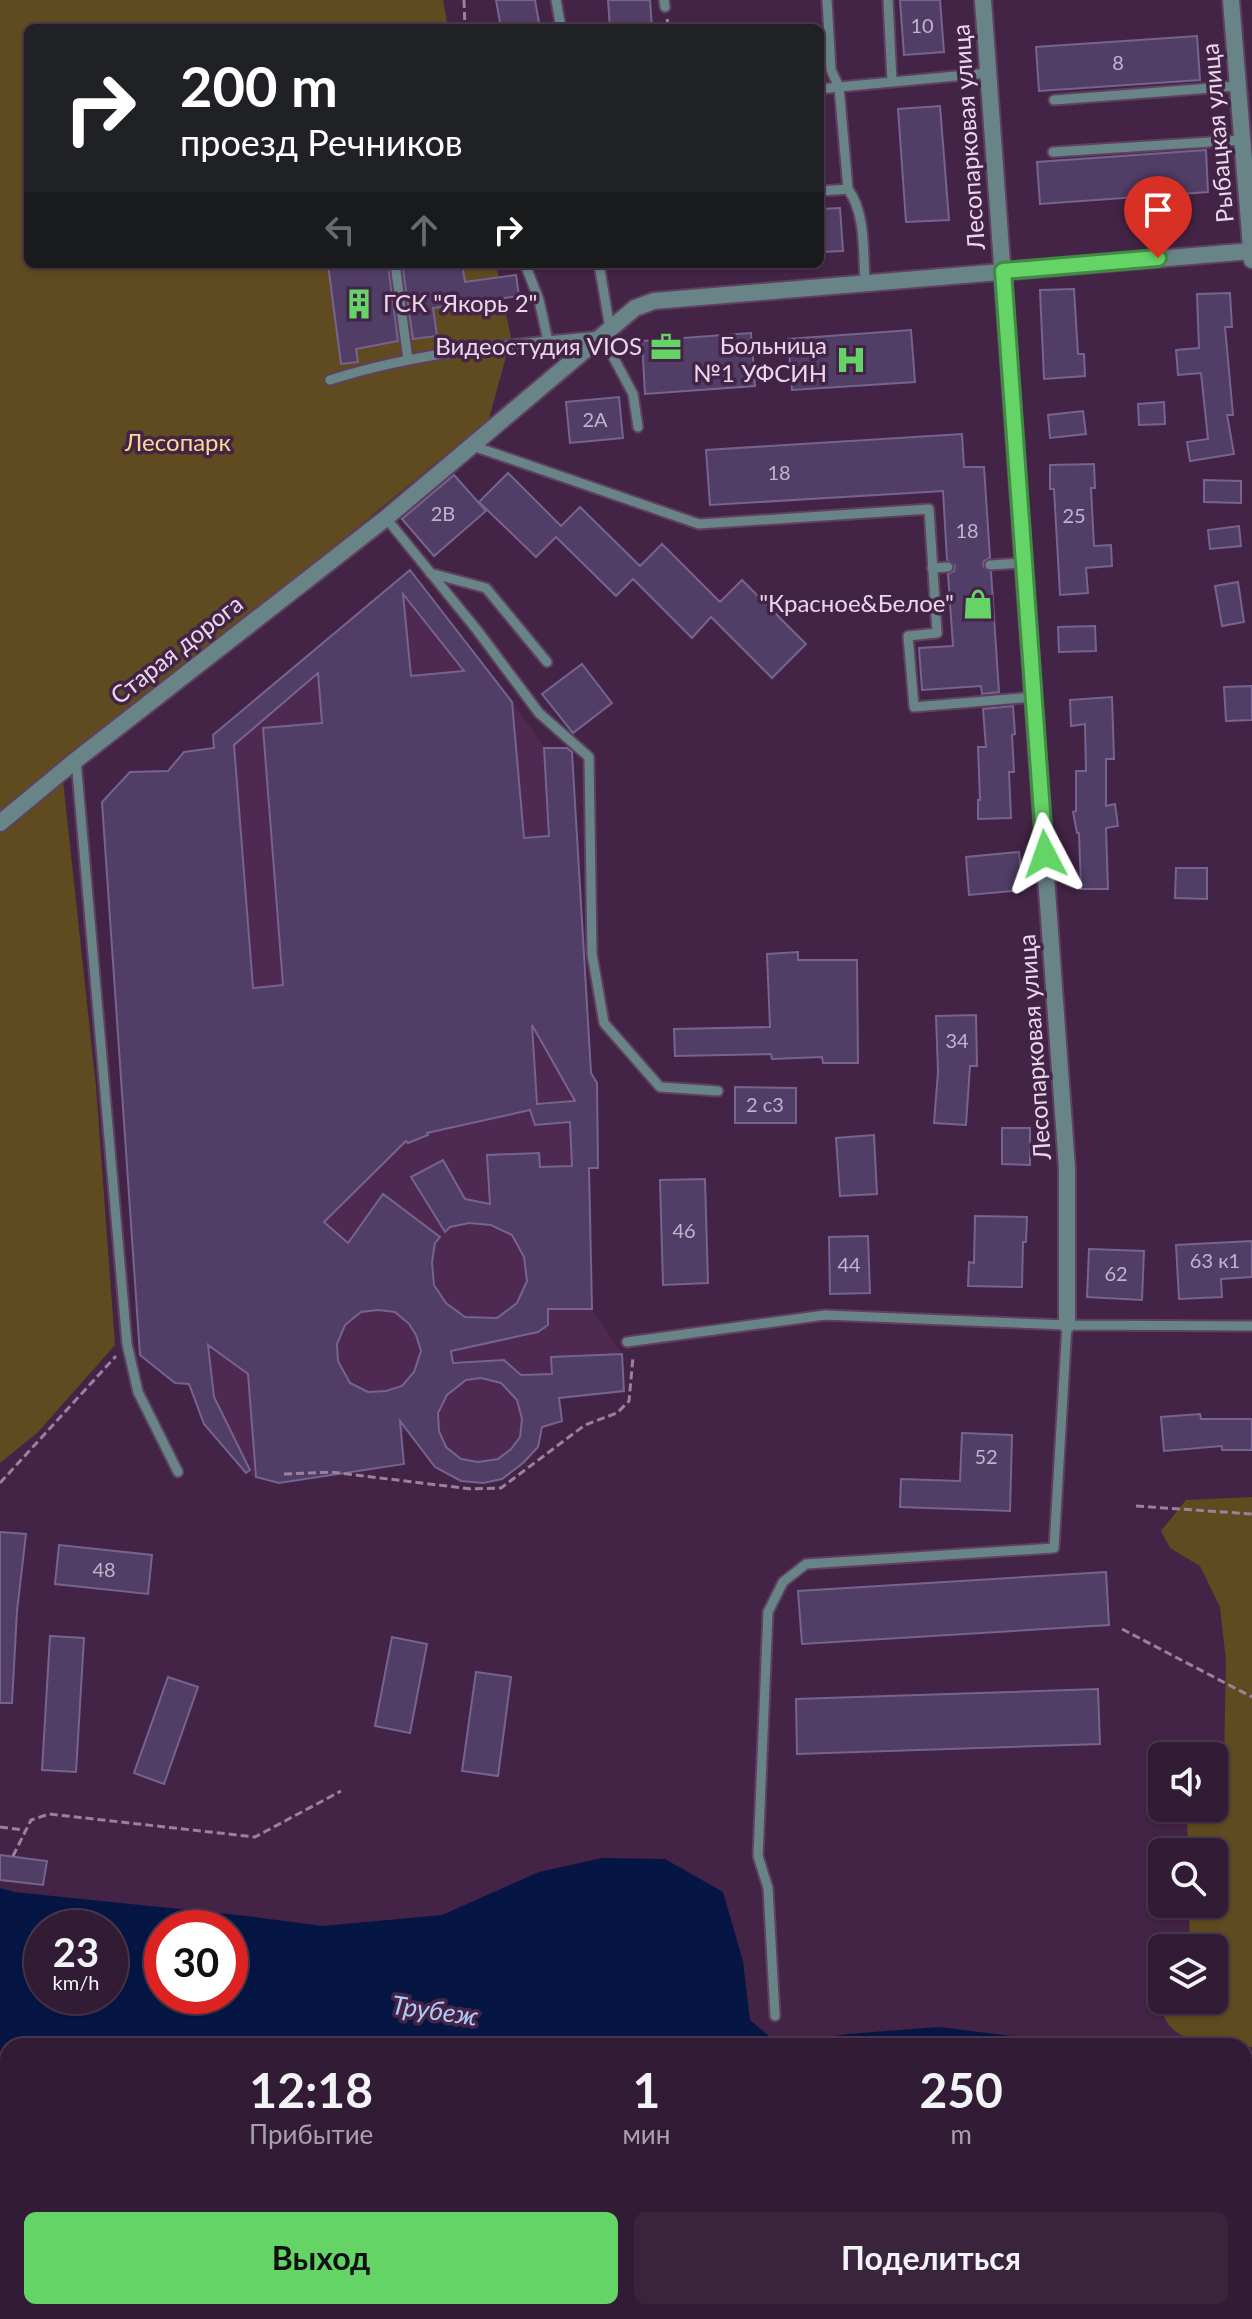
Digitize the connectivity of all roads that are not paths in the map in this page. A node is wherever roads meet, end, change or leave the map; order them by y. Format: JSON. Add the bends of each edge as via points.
{"nodes":[{"id":1,"x":556,"y":0,"type":"edge"},
{"id":2,"x":827,"y":0,"type":"edge"},
{"id":3,"x":888,"y":0,"type":"edge"},
{"id":4,"x":983,"y":0,"type":"edge"},
{"id":5,"x":1231,"y":0,"type":"edge"},
{"id":6,"x":560,"y":24,"type":"edge"},
{"id":7,"x":988,"y":73,"type":"junction"},
{"id":8,"x":892,"y":82,"type":"junction"},
{"id":9,"x":1238,"y":86,"type":"junction"},
{"id":10,"x":839,"y":87,"type":"junction"},
{"id":11,"x":824,"y":89,"type":"edge"},
{"id":12,"x":1054,"y":100,"type":"dead end"},
{"id":13,"x":1242,"y":140,"type":"junction"},
{"id":14,"x":1053,"y":152,"type":"dead end"},
{"id":15,"x":848,"y":189,"type":"junction"},
{"id":16,"x":824,"y":191,"type":"edge"},
{"id":17,"x":1252,"y":251,"type":"edge"},
{"id":18,"x":1252,"y":261,"type":"edge"},
{"id":19,"x":527,"y":268,"type":"edge"},
{"id":20,"x":599,"y":268,"type":"edge"},
{"id":21,"x":396,"y":271,"type":"dead end"},
{"id":22,"x":1003,"y":271,"type":"junction"},
{"id":23,"x":865,"y":282,"type":"junction"},
{"id":24,"x":606,"y":332,"type":"junction"},
{"id":25,"x":548,"y":341,"type":"junction"},
{"id":26,"x":408,"y":360,"type":"junction"},
{"id":27,"x":330,"y":380,"type":"dead end"},
{"id":28,"x":638,"y":427,"type":"dead end"},
{"id":29,"x":473,"y":446,"type":"junction"},
{"id":30,"x":386,"y":518,"type":"junction"},
{"id":31,"x":1022,"y":563,"type":"junction"},
{"id":32,"x":990,"y":565,"type":"dead end"},
{"id":33,"x":948,"y":567,"type":"dead end"},
{"id":34,"x":932,"y":568,"type":"junction"},
{"id":35,"x":430,"y":573,"type":"junction"},
{"id":36,"x":547,"y":662,"type":"dead end"},
{"id":37,"x":1033,"y":697,"type":"junction"},
{"id":38,"x":76,"y":760,"type":"junction"},
{"id":39,"x":0,"y":823,"type":"edge"},
{"id":40,"x":718,"y":1091,"type":"dead end"},
{"id":41,"x":1067,"y":1325,"type":"junction"},
{"id":42,"x":1252,"y":1326,"type":"edge"},
{"id":43,"x":630,"y":1341,"type":"road end"},
{"id":44,"x":178,"y":1472,"type":"dead end"},
{"id":45,"x":775,"y":2016,"type":"dead end"}],
"edges":[{"from":1,"to":6,"type":"lane"},
{"from":2,"to":10,"type":"lane","via":[[831,70]]},
{"from":3,"to":8,"type":"lane"},
{"from":4,"to":7,"type":"street","name":"Лесопарковая улица"},
{"from":5,"to":9,"type":"street","name":"Рыбацкая улица"},
{"from":7,"to":8,"type":"lane"},
{"from":7,"to":22,"type":"street","name":"Лесопарковая улица"},
{"from":8,"to":10,"type":"lane"},
{"from":9,"to":12,"type":"lane"},
{"from":9,"to":13,"type":"street","name":"Рыбацкая улица"},
{"from":10,"to":11,"type":"lane"},
{"from":10,"to":15,"type":"lane"},
{"from":13,"to":14,"type":"lane"},
{"from":13,"to":17,"type":"street","name":"Рыбацкая улица"},
{"from":15,"to":16,"type":"lane"},
{"from":15,"to":23,"type":"lane","via":[[859,211]]},
{"from":17,"to":18,"type":"street","name":"Рыбацкая улица"},
{"from":17,"to":22,"type":"street","name":"Старая дорога"},
{"from":19,"to":25,"type":"lane"},
{"from":20,"to":24,"type":"lane"},
{"from":21,"to":26,"type":"lane"},
{"from":22,"to":23,"type":"street","name":"Старая дорога"},
{"from":22,"to":31,"type":"street","name":"Лесопарковая улица"},
{"from":23,"to":24,"type":"street","name":"Старая дорога","via":[[654,301],[635,308]]},
{"from":24,"to":25,"type":"lane"},
{"from":24,"to":28,"type":"lane","via":[[633,394]]},
{"from":24,"to":29,"type":"street","name":"Старая дорога"},
{"from":25,"to":26,"type":"lane"},
{"from":26,"to":27,"type":"lane"},
{"from":29,"to":30,"type":"street","name":"Старая дорога"},
{"from":29,"to":34,"type":"lane","via":[[699,524],[929,509]]},
{"from":30,"to":35,"type":"lane"},
{"from":30,"to":38,"type":"street","name":"Старая дорога"},
{"from":31,"to":32,"type":"lane"},
{"from":31,"to":37,"type":"street","name":"Лесопарковая улица"},
{"from":33,"to":34,"type":"lane"},
{"from":34,"to":37,"type":"lane","via":[[937,633],[908,636],[914,707]]},
{"from":35,"to":36,"type":"lane","via":[[486,588]]},
{"from":35,"to":40,"type":"lane","via":[[539,713],[589,757],[592,954],[604,1023],[660,1087]]},
{"from":37,"to":41,"type":"street","name":"Лесопарковая улица","via":[[1067,1168]]},
{"from":38,"to":39,"type":"street","name":"Старая дорога"},
{"from":38,"to":44,"type":"lane","via":[[127,1344],[138,1392]]},
{"from":41,"to":42,"type":"lane"},
{"from":41,"to":43,"type":"lane","via":[[825,1315]]},
{"from":41,"to":45,"type":"lane","via":[[1054,1548],[806,1564],[783,1582],[768,1612],[758,1856],[768,1888]]}]}
